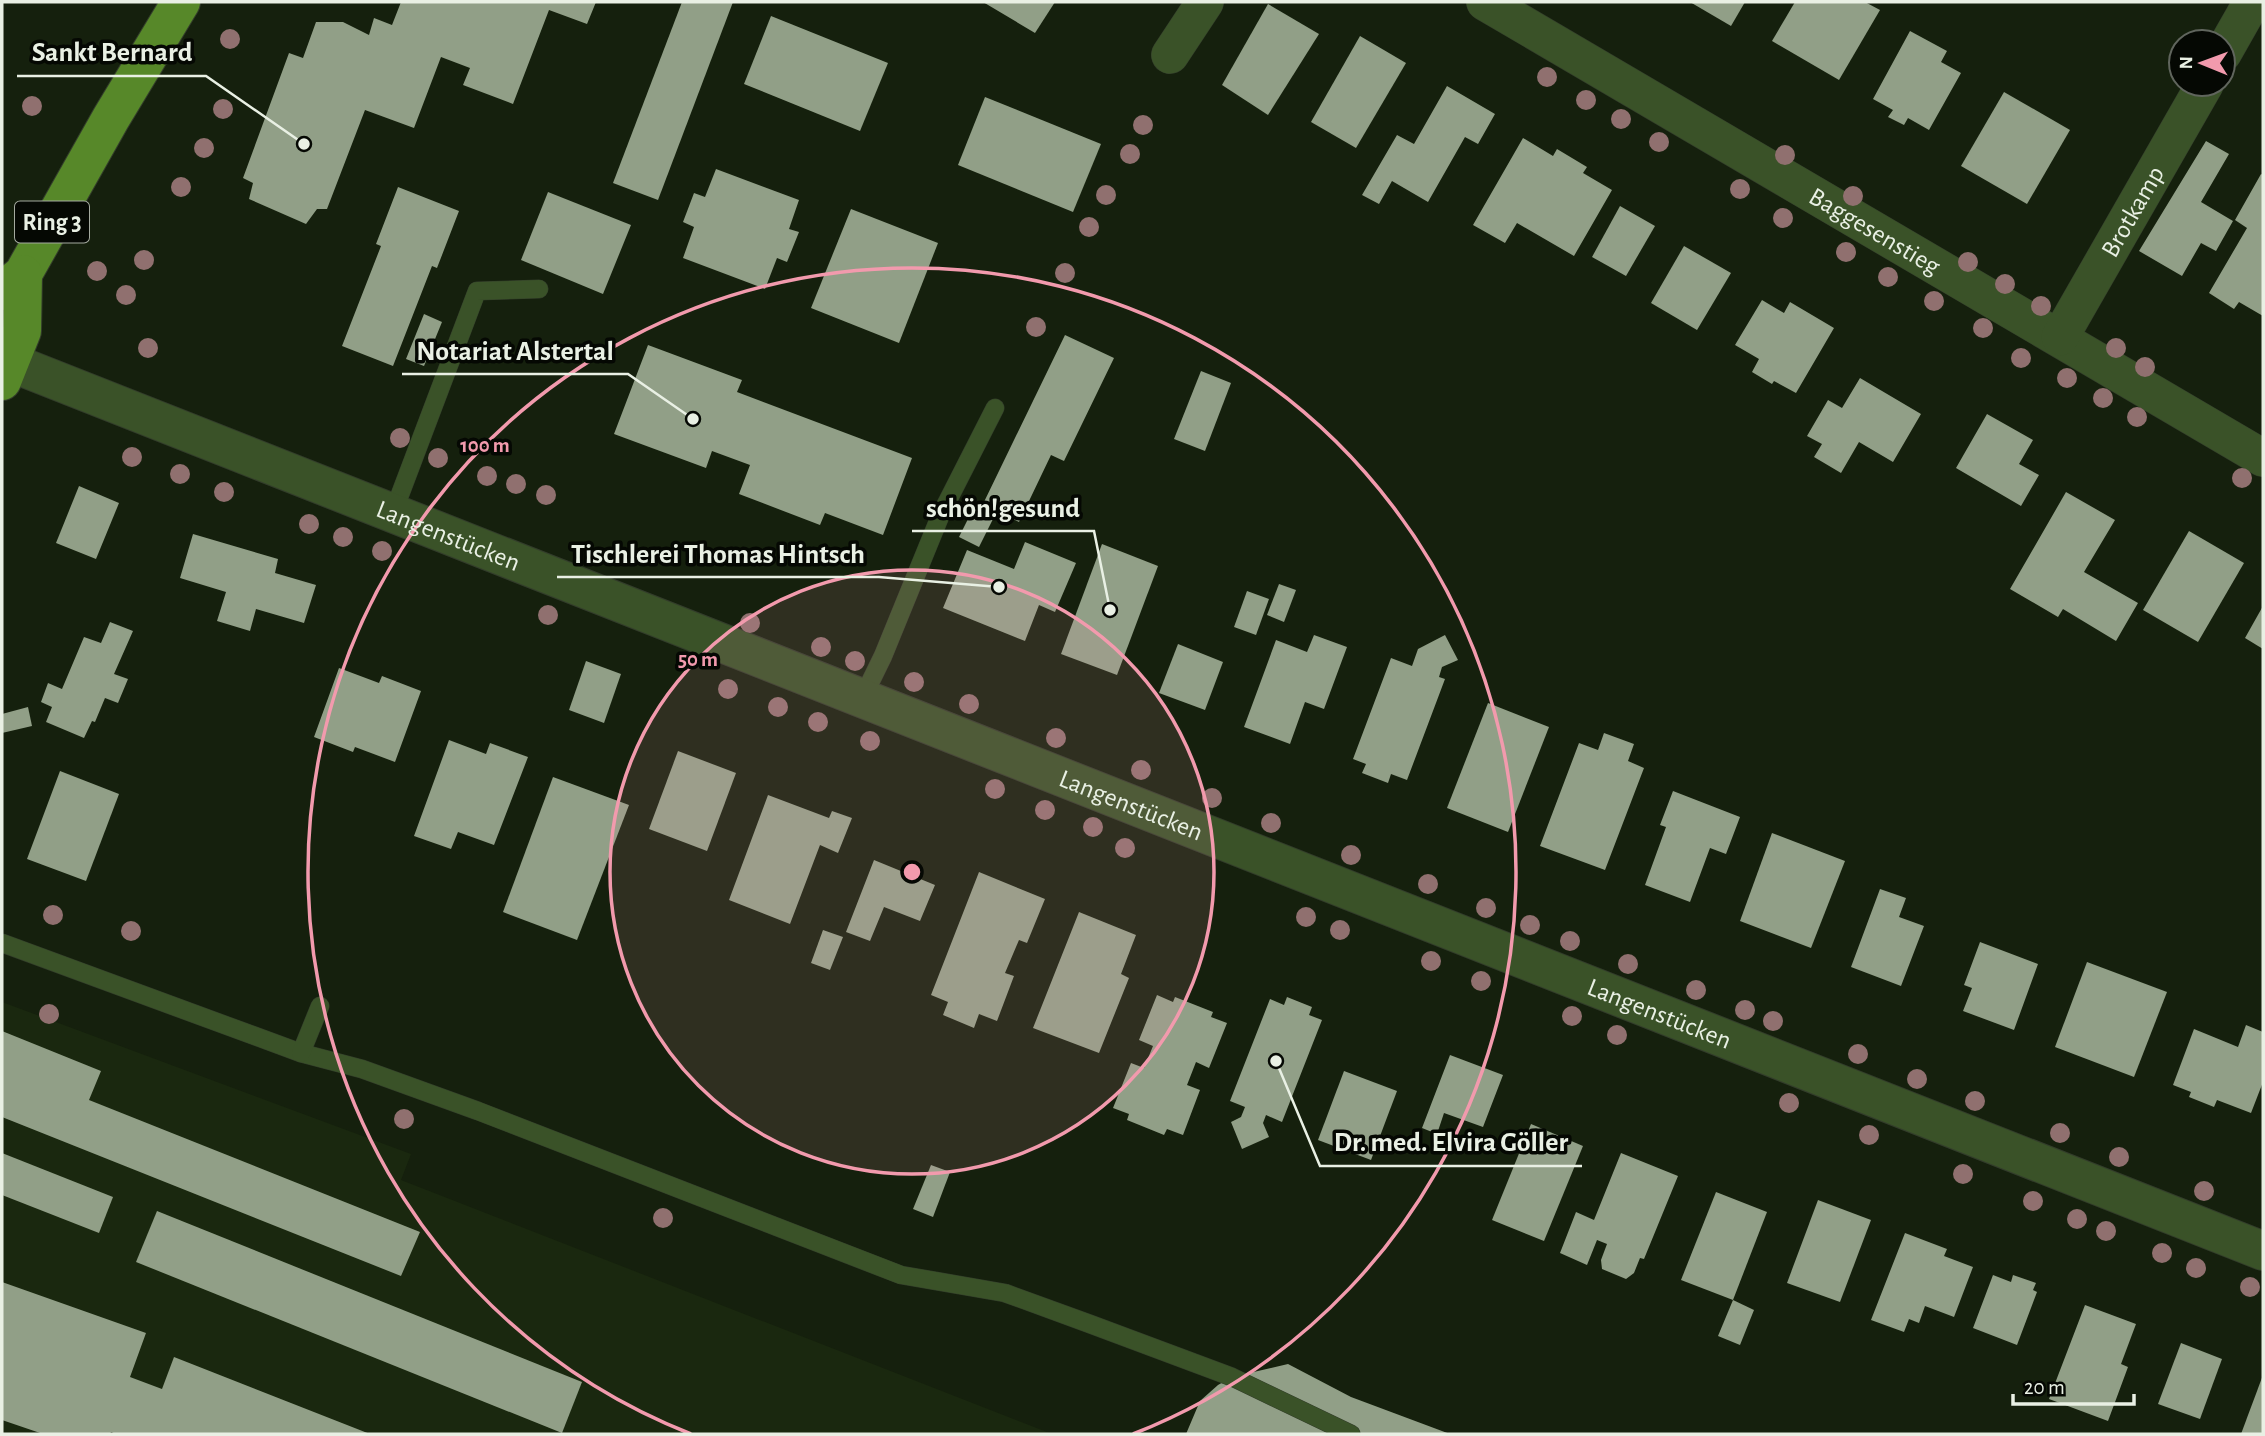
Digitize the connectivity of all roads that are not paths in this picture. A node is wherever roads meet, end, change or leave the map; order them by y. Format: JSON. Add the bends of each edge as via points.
{"nodes":[{"id":1,"x":181,"y":2,"type":"edge"},
{"id":2,"x":1205,"y":2,"type":"edge"},
{"id":3,"x":1485,"y":2,"type":"edge"},
{"id":4,"x":2252,"y":2,"type":"edge"},
{"id":5,"x":2237,"y":28,"type":"edge"},
{"id":6,"x":1170,"y":55,"type":"dead end"},
{"id":7,"x":2197,"y":98,"type":"edge"},
{"id":8,"x":13,"y":282,"type":"edge"},
{"id":9,"x":539,"y":289,"type":"dead end"},
{"id":10,"x":2060,"y":337,"type":"junction"},
{"id":11,"x":5,"y":368,"type":"edge"},
{"id":12,"x":995,"y":408,"type":"dead end"},
{"id":13,"x":2263,"y":458,"type":"edge"},
{"id":14,"x":393,"y":513,"type":"junction"},
{"id":15,"x":862,"y":699,"type":"junction"},
{"id":16,"x":2,"y":943,"type":"edge"},
{"id":17,"x":320,"y":1006,"type":"dead end"},
{"id":18,"x":301,"y":1053,"type":"junction"},
{"id":19,"x":2263,"y":1251,"type":"edge"},
{"id":20,"x":1351,"y":1434,"type":"edge"}],
"edges":[{"from":1,"to":8,"type":"main road","number":"Ring 3"},
{"from":2,"to":6,"type":"street"},
{"from":3,"to":10,"type":"street","name":"Baggesenstieg"},
{"from":4,"to":5,"type":"street"},
{"from":7,"to":10,"type":"street","name":"Brotkamp"},
{"from":8,"to":11,"type":"main road","number":"Ring 3","via":[[22,331]]},
{"from":9,"to":14,"type":"lane","via":[[477,291]]},
{"from":10,"to":13,"type":"street","name":"Baggesenstieg"},
{"from":11,"to":14,"type":"street","name":"Langenstücken"},
{"from":12,"to":15,"type":"lane","via":[[941,514]]},
{"from":14,"to":15,"type":"street","name":"Langenstücken"},
{"from":15,"to":19,"type":"street","name":"Langenstücken"},
{"from":16,"to":18,"type":"lane"},
{"from":17,"to":18,"type":"lane"},
{"from":18,"to":20,"type":"lane","via":[[362,1069],[478,1111],[901,1275],[1004,1293],[1090,1324],[1232,1377]]}]}
